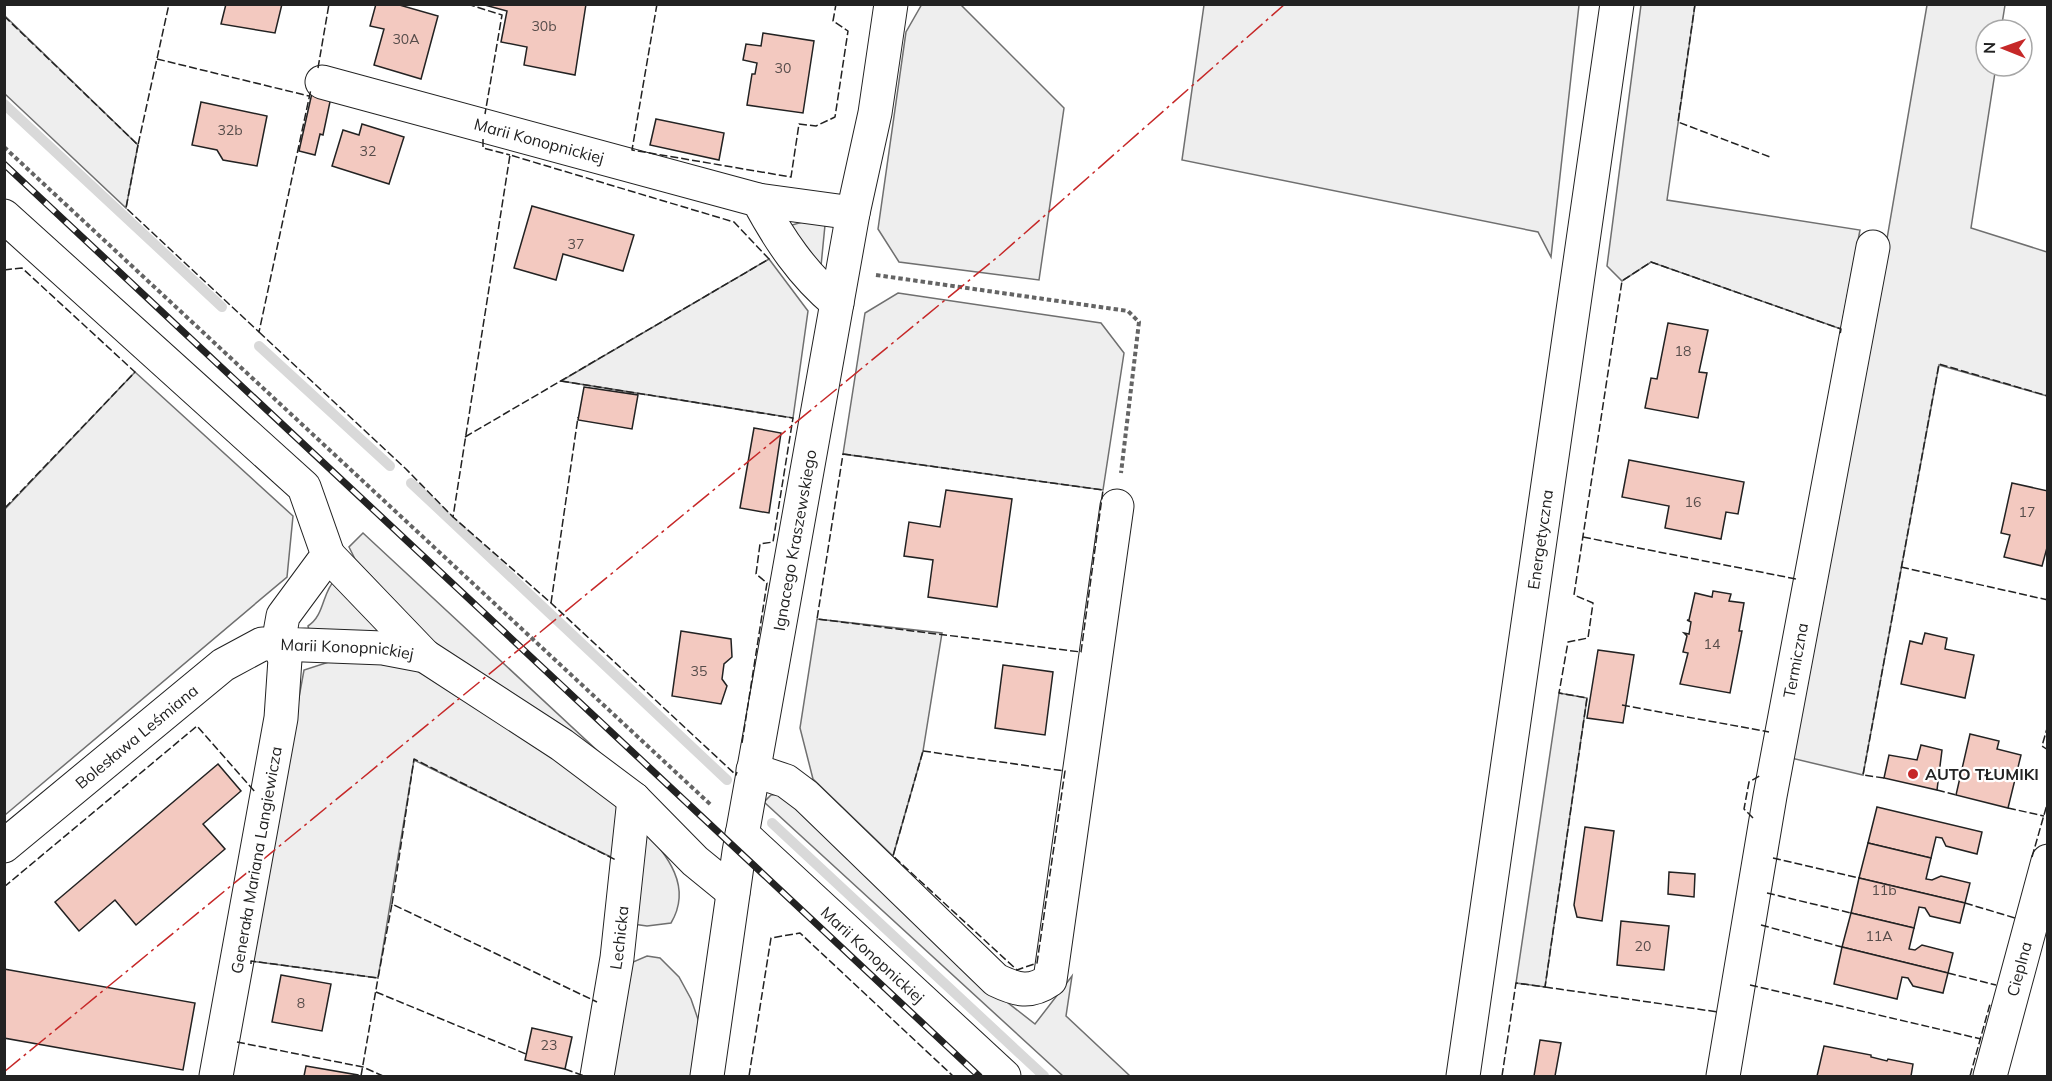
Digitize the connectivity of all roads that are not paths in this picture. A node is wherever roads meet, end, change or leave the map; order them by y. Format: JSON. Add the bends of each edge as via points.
{"nodes":[{"id":1,"x":891,"y":4,"type":"edge"},
{"id":2,"x":1617,"y":4,"type":"edge"},
{"id":3,"x":322,"y":82,"type":"dead end"},
{"id":4,"x":758,"y":200,"type":"junction"},
{"id":5,"x":853,"y":213,"type":"junction"},
{"id":6,"x":4,"y":216,"type":"edge"},
{"id":7,"x":1873,"y":248,"type":"dead end"},
{"id":8,"x":837,"y":303,"type":"junction"},
{"id":9,"x":1117,"y":506,"type":"road end"},
{"id":10,"x":328,"y":555,"type":"junction"},
{"id":11,"x":278,"y":644,"type":"junction"},
{"id":12,"x":424,"y":656,"type":"junction"},
{"id":13,"x":753,"y":770,"type":"junction"},
{"id":14,"x":634,"y":799,"type":"junction"},
{"id":15,"x":742,"y":834,"type":"junction"},
{"id":16,"x":4,"y":846,"type":"edge"},
{"id":17,"x":2048,"y":861,"type":"edge"},
{"id":18,"x":733,"y":892,"type":"junction"},
{"id":19,"x":216,"y":1077,"type":"edge"},
{"id":20,"x":597,"y":1077,"type":"edge"},
{"id":21,"x":707,"y":1077,"type":"edge"},
{"id":22,"x":1004,"y":1077,"type":"edge"},
{"id":23,"x":1463,"y":1077,"type":"edge"},
{"id":24,"x":1723,"y":1077,"type":"edge"},
{"id":25,"x":1990,"y":1077,"type":"edge"}],
"edges":[{"from":1,"to":5,"type":"street","name":"Ignacego Kraszewskiego","via":[[875,113]]},
{"from":2,"to":23,"type":"street","name":"Energetyczna"},
{"from":3,"to":4,"type":"street","name":"Marii Konopnickiej"},
{"from":4,"to":5,"type":"street","name":"Marii Konopnickiej"},
{"from":4,"to":8,"type":"street","via":[[781,241],[815,285]]},
{"from":5,"to":8,"type":"street","name":"Ignacego Kraszewskiego"},
{"from":6,"to":10,"type":"street","via":[[304,487]]},
{"from":7,"to":24,"type":"street","name":"Termiczna","via":[[1772,784]]},
{"from":8,"to":13,"type":"street","name":"Ignacego Kraszewskiego"},
{"from":9,"to":13,"type":"street","via":[[1050,980],[1036,990],[1015,990],[996,980],[806,796],[786,781]]},
{"from":10,"to":11,"type":"street","name":"Marii Konopnickiej","via":[[283,616]]},
{"from":10,"to":12,"type":"street"},
{"from":11,"to":12,"type":"street","name":"Marii Konopnickiej","via":[[382,648]]},
{"from":11,"to":16,"type":"street","name":"Bolesława Leśmiana","via":[[262,644],[223,665]]},
{"from":11,"to":19,"type":"street","name":"Generała Mariana Langiewicza","via":[[285,659],[282,718]]},
{"from":12,"to":14,"type":"street","name":"Marii Konopnickiej","via":[[562,745]]},
{"from":13,"to":15,"type":"street","name":"Ignacego Kraszewskiego"},
{"from":14,"to":18,"type":"street","name":"Marii Konopnickiej","via":[[695,861]]},
{"from":14,"to":20,"type":"street","name":"Lechicka","via":[[617,958]]},
{"from":15,"to":18,"type":"street","name":"Ignacego Kraszewskiego"},
{"from":15,"to":22,"type":"street","name":"Marii Konopnickiej"},
{"from":17,"to":25,"type":"street","name":"Cieplna"},
{"from":18,"to":21,"type":"street","name":"Ignacego Kraszewskiego"}]}
